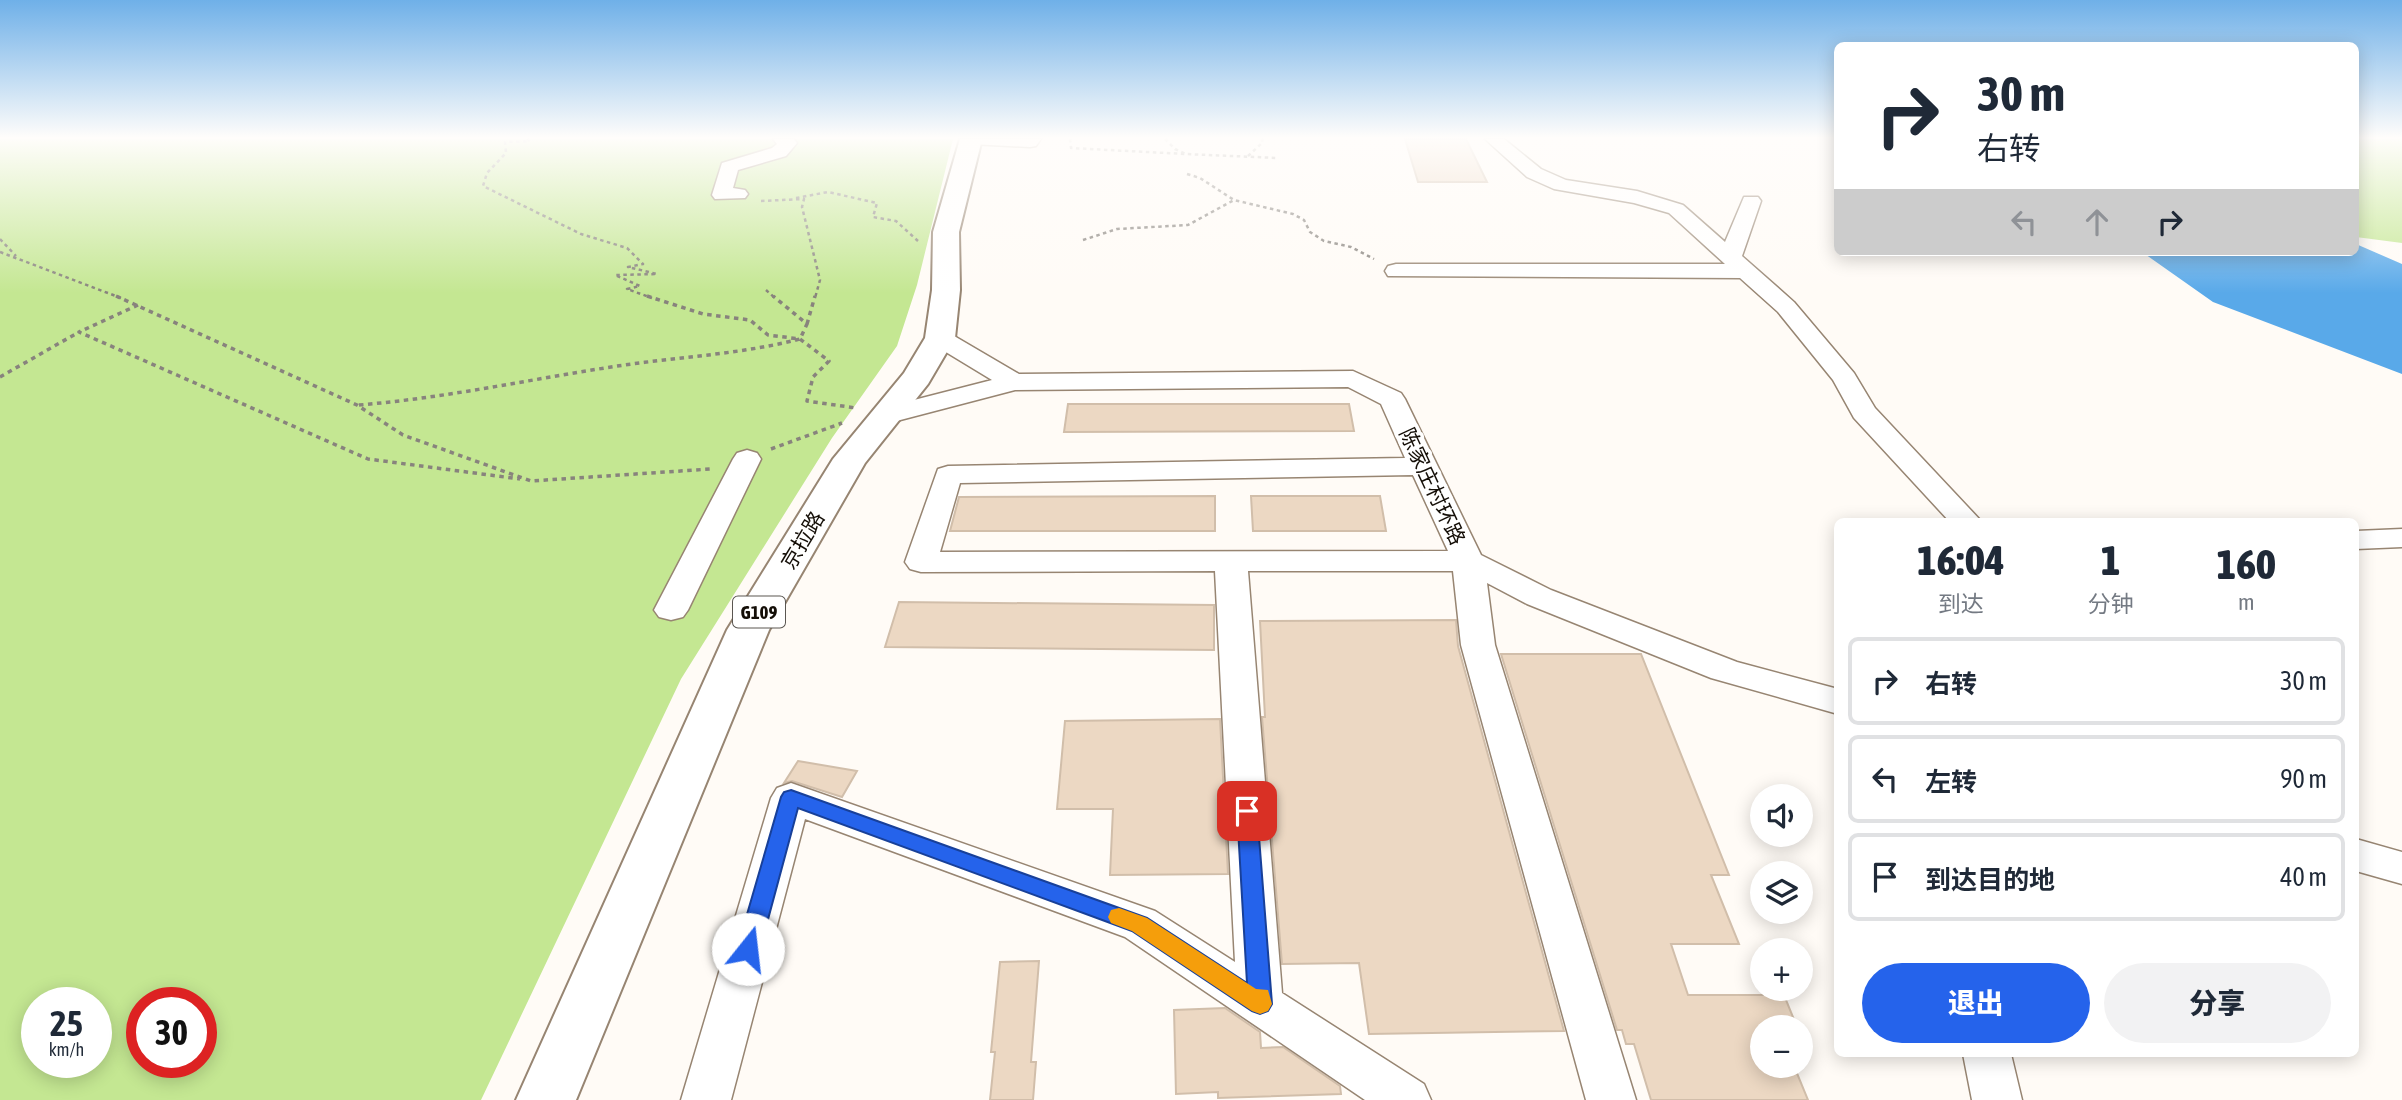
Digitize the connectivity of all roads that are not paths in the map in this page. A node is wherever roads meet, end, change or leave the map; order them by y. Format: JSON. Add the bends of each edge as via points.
{"nodes":[{"id":1,"x":723,"y":190,"type":"edge"},
{"id":2,"x":957,"y":190,"type":"edge"},
{"id":3,"x":1595,"y":190,"type":"edge"},
{"id":4,"x":738,"y":194,"type":"road end"},
{"id":5,"x":1751,"y":201,"type":"dead end"},
{"id":6,"x":1737,"y":264,"type":"junction"},
{"id":7,"x":1396,"y":271,"type":"road end"},
{"id":8,"x":940,"y":338,"type":"junction"},
{"id":9,"x":1014,"y":382,"type":"junction"},
{"id":10,"x":890,"y":410,"type":"junction"},
{"id":11,"x":747,"y":459,"type":"road end"},
{"id":12,"x":1423,"y":466,"type":"junction"},
{"id":13,"x":1963,"y":518,"type":"edge"},
{"id":14,"x":2402,"y":538,"type":"edge"},
{"id":15,"x":2359,"y":540,"type":"edge"},
{"id":16,"x":1468,"y":561,"type":"junction"},
{"id":17,"x":1231,"y":562,"type":"junction"},
{"id":18,"x":671,"y":610,"type":"dead end"},
{"id":19,"x":1834,"y":701,"type":"edge"},
{"id":20,"x":2359,"y":856,"type":"edge"},
{"id":21,"x":2402,"y":869,"type":"edge"},
{"id":22,"x":1260,"y":1004,"type":"junction"},
{"id":23,"x":1988,"y":1057,"type":"edge"},
{"id":24,"x":546,"y":1100,"type":"edge"},
{"id":25,"x":706,"y":1100,"type":"edge"},
{"id":26,"x":1406,"y":1100,"type":"edge"},
{"id":27,"x":1611,"y":1100,"type":"edge"},
{"id":28,"x":1997,"y":1100,"type":"edge"}],
"edges":[{"from":1,"to":4,"type":"street","via":[[722,195]]},
{"from":2,"to":8,"type":"highway","name":"京拉路","number":"G109","via":[[946,232]]},
{"from":3,"to":6,"type":"street","via":[[1676,209]]},
{"from":5,"to":6,"type":"street","via":[[1743,216]]},
{"from":6,"to":7,"type":"street"},
{"from":6,"to":13,"type":"street","via":[[1786,307],[1845,378],[1864,412]]},
{"from":8,"to":9,"type":"street"},
{"from":8,"to":10,"type":"highway","name":"京拉路","number":"G109"},
{"from":9,"to":10,"type":"street","name":"陈家庄村环路"},
{"from":9,"to":12,"type":"street","name":"陈家庄村环路","via":[[1353,379],[1392,399]]},
{"from":10,"to":24,"type":"highway","name":"京拉路","number":"G109","via":[[850,458],[748,630]]},
{"from":11,"to":18,"type":"street"},
{"from":12,"to":16,"type":"street","name":"陈家庄村环路"},
{"from":12,"to":17,"type":"street","via":[[947,475],[921,562]]},
{"from":14,"to":15,"type":"street"},
{"from":16,"to":17,"type":"street"},
{"from":16,"to":19,"type":"street","name":"陈家庄村环路","via":[[1539,597],[1724,670]]},
{"from":16,"to":27,"type":"street","via":[[1478,645]]},
{"from":17,"to":22,"type":"street"},
{"from":20,"to":21,"type":"street"},
{"from":22,"to":25,"type":"street","via":[[1140,924],[791,797]]},
{"from":22,"to":26,"type":"street"},
{"from":23,"to":28,"type":"street"}]}
